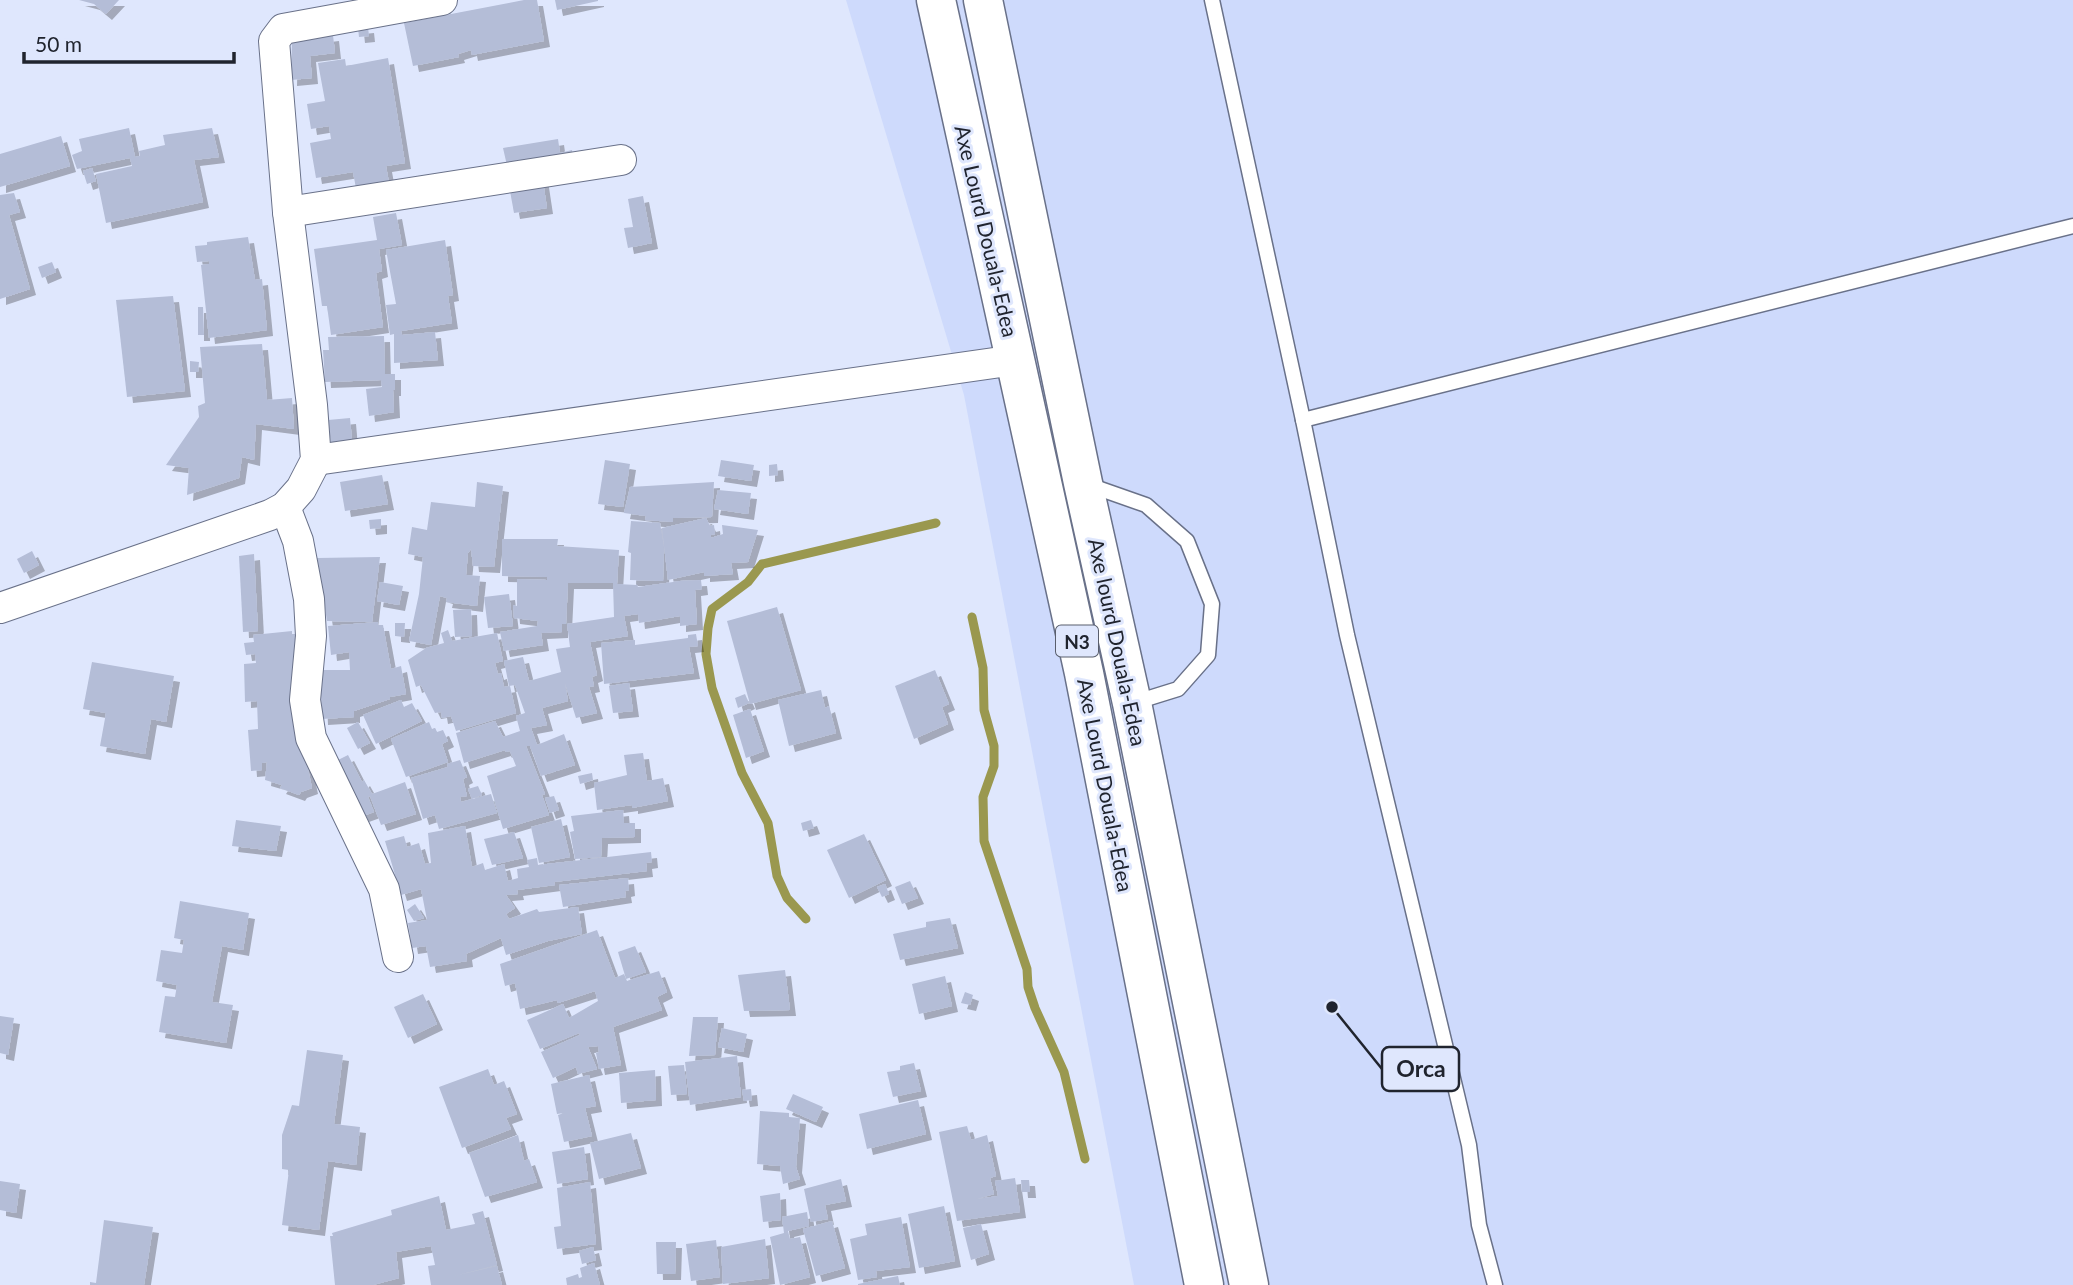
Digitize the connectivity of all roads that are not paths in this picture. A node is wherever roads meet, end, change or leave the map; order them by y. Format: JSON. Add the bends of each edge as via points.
{"nodes":[{"id":1,"x":442,"y":0,"type":"edge"},
{"id":2,"x":936,"y":0,"type":"edge"},
{"id":3,"x":983,"y":0,"type":"edge"},
{"id":4,"x":1212,"y":0,"type":"edge"},
{"id":5,"x":621,"y":160,"type":"dead end"},
{"id":6,"x":288,"y":212,"type":"junction"},
{"id":7,"x":2073,"y":226,"type":"edge"},
{"id":8,"x":1015,"y":360,"type":"junction"},
{"id":9,"x":1303,"y":421,"type":"junction"},
{"id":10,"x":316,"y":460,"type":"junction"},
{"id":11,"x":1083,"y":483,"type":"junction"},
{"id":12,"x":285,"y":507,"type":"junction"},
{"id":13,"x":0,"y":608,"type":"edge"},
{"id":14,"x":1132,"y":703,"type":"junction"},
{"id":15,"x":398,"y":957,"type":"dead end"},
{"id":16,"x":1180,"y":1157,"type":"junction"},
{"id":17,"x":1186,"y":1285,"type":"edge"},
{"id":18,"x":1204,"y":1285,"type":"edge"},
{"id":19,"x":1249,"y":1285,"type":"edge"},
{"id":20,"x":1495,"y":1285,"type":"edge"}],
"edges":[{"from":1,"to":6,"type":"street","via":[[283,29],[274,41]]},
{"from":2,"to":8,"type":"highway","name":"Axe Lourd Douala-Edea","number":"N3"},
{"from":3,"to":11,"type":"highway","name":"Axe lourd Douala-Edea","number":"N3"},
{"from":4,"to":9,"type":"lane"},
{"from":5,"to":6,"type":"street"},
{"from":6,"to":10,"type":"street"},
{"from":7,"to":9,"type":"lane"},
{"from":8,"to":10,"type":"street"},
{"from":8,"to":16,"type":"highway","name":"Axe Lourd Douala-Edea","number":"N3","via":[[1084,673]]},
{"from":9,"to":20,"type":"lane","via":[[1347,635],[1469,1145],[1479,1226]]},
{"from":10,"to":12,"type":"street","via":[[302,489]]},
{"from":11,"to":14,"type":"highway","name":"Axe lourd Douala-Edea","number":"N3"},
{"from":11,"to":14,"type":"lane","via":[[1146,505],[1187,541],[1212,604],[1208,655],[1178,689]]},
{"from":12,"to":13,"type":"street"},
{"from":12,"to":15,"type":"street","via":[[298,541],[309,599],[305,700],[311,738],[384,890]]},
{"from":14,"to":19,"type":"highway","name":"Axe lourd Douala-Edea","number":"N3"},
{"from":16,"to":17,"type":"highway"},
{"from":16,"to":18,"type":"highway","name":"Axe Lourd Douala-Edea","number":"N3"}]}
